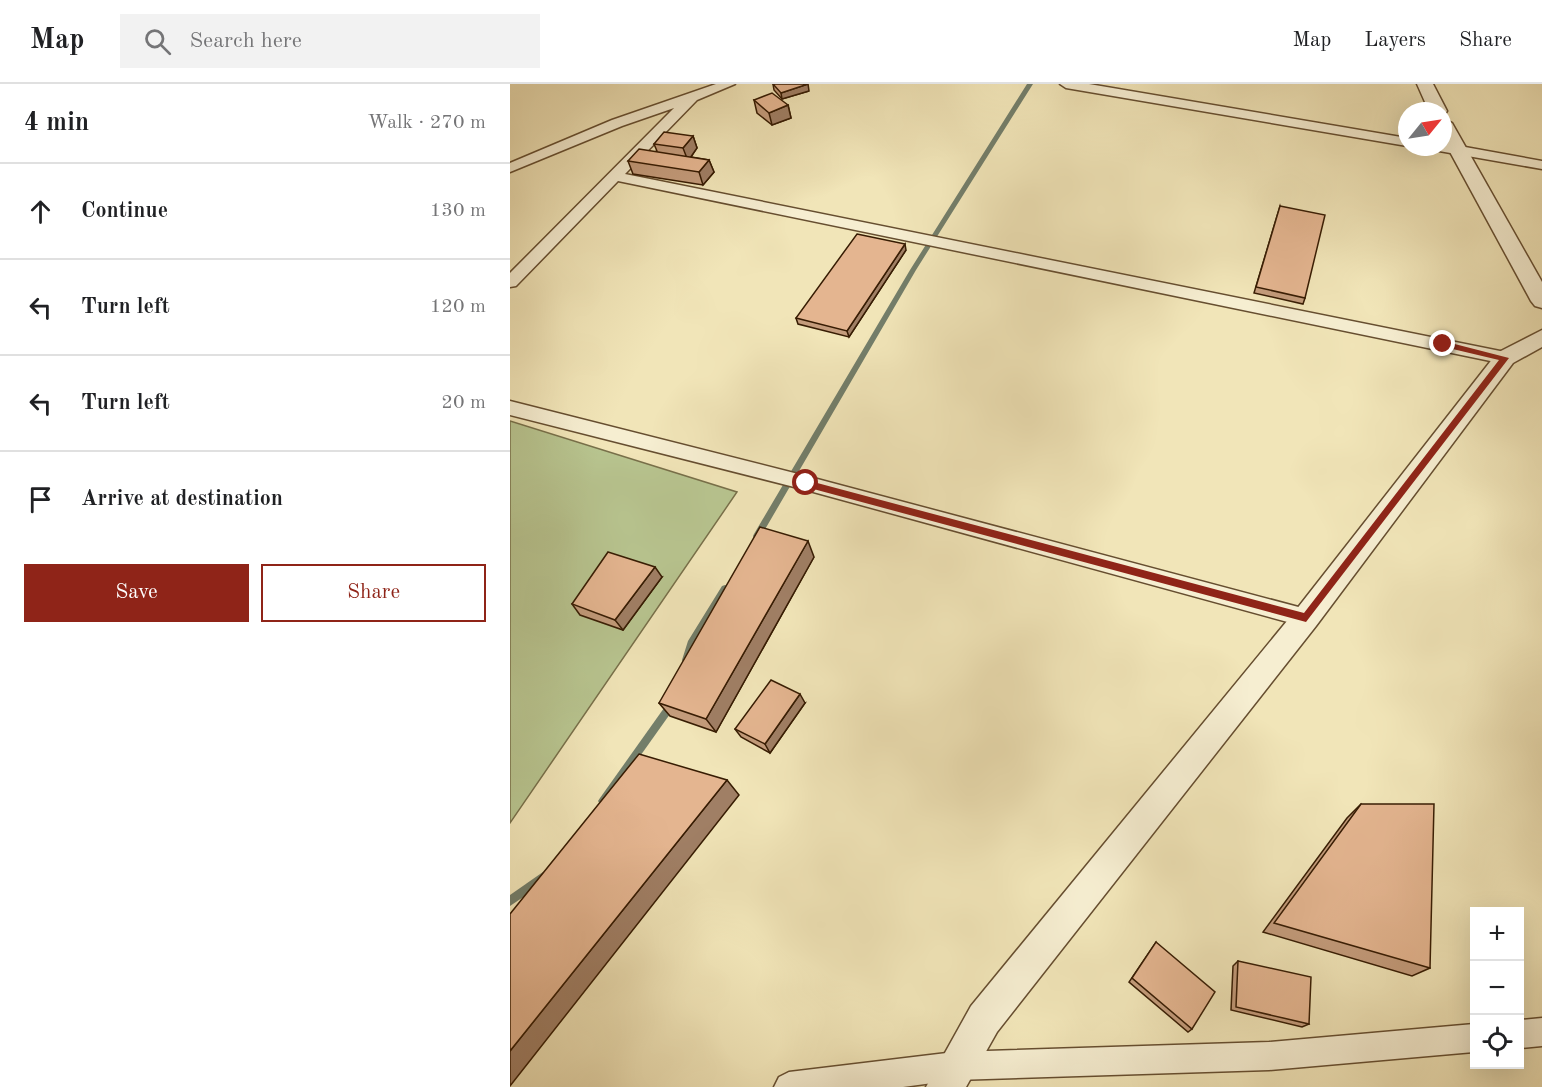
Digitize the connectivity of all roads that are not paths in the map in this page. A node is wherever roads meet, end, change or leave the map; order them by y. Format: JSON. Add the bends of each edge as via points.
{"nodes":[{"id":1,"x":729,"y":84,"type":"edge"},
{"id":2,"x":1066,"y":84,"type":"edge"},
{"id":3,"x":1425,"y":84,"type":"edge"},
{"id":4,"x":692,"y":97,"type":"junction"},
{"id":5,"x":1433,"y":102,"type":"edge"},
{"id":6,"x":1398,"y":140,"type":"edge"},
{"id":7,"x":1452,"y":149,"type":"edge"},
{"id":8,"x":1452,"y":155,"type":"edge"},
{"id":9,"x":1542,"y":165,"type":"edge"},
{"id":10,"x":510,"y":168,"type":"edge"},
{"id":11,"x":614,"y":176,"type":"junction"},
{"id":12,"x":510,"y":282,"type":"edge"},
{"id":13,"x":1542,"y":301,"type":"edge"},
{"id":14,"x":1542,"y":337,"type":"edge"},
{"id":15,"x":1505,"y":358,"type":"junction"},
{"id":16,"x":510,"y":408,"type":"edge"},
{"id":17,"x":1306,"y":618,"type":"junction"},
{"id":18,"x":1542,"y":1032,"type":"edge"},
{"id":19,"x":1524,"y":1034,"type":"edge"},
{"id":20,"x":1470,"y":1038,"type":"edge"},
{"id":21,"x":950,"y":1077,"type":"edge"},
{"id":22,"x":789,"y":1087,"type":"edge"}],
"edges":[{"from":1,"to":4,"type":"street"},
{"from":2,"to":6,"type":"street"},
{"from":3,"to":5,"type":"street"},
{"from":4,"to":10,"type":"street","via":[[617,123]]},
{"from":4,"to":11,"type":"street"},
{"from":7,"to":9,"type":"street"},
{"from":8,"to":13,"type":"street"},
{"from":11,"to":12,"type":"street"},
{"from":11,"to":15,"type":"street"},
{"from":14,"to":15,"type":"street"},
{"from":15,"to":17,"type":"street"},
{"from":16,"to":17,"type":"street","via":[[776,475]]},
{"from":17,"to":21,"type":"street","via":[[984,1020]]},
{"from":18,"to":19,"type":"street"},
{"from":20,"to":21,"type":"street"},
{"from":21,"to":22,"type":"street"}]}
